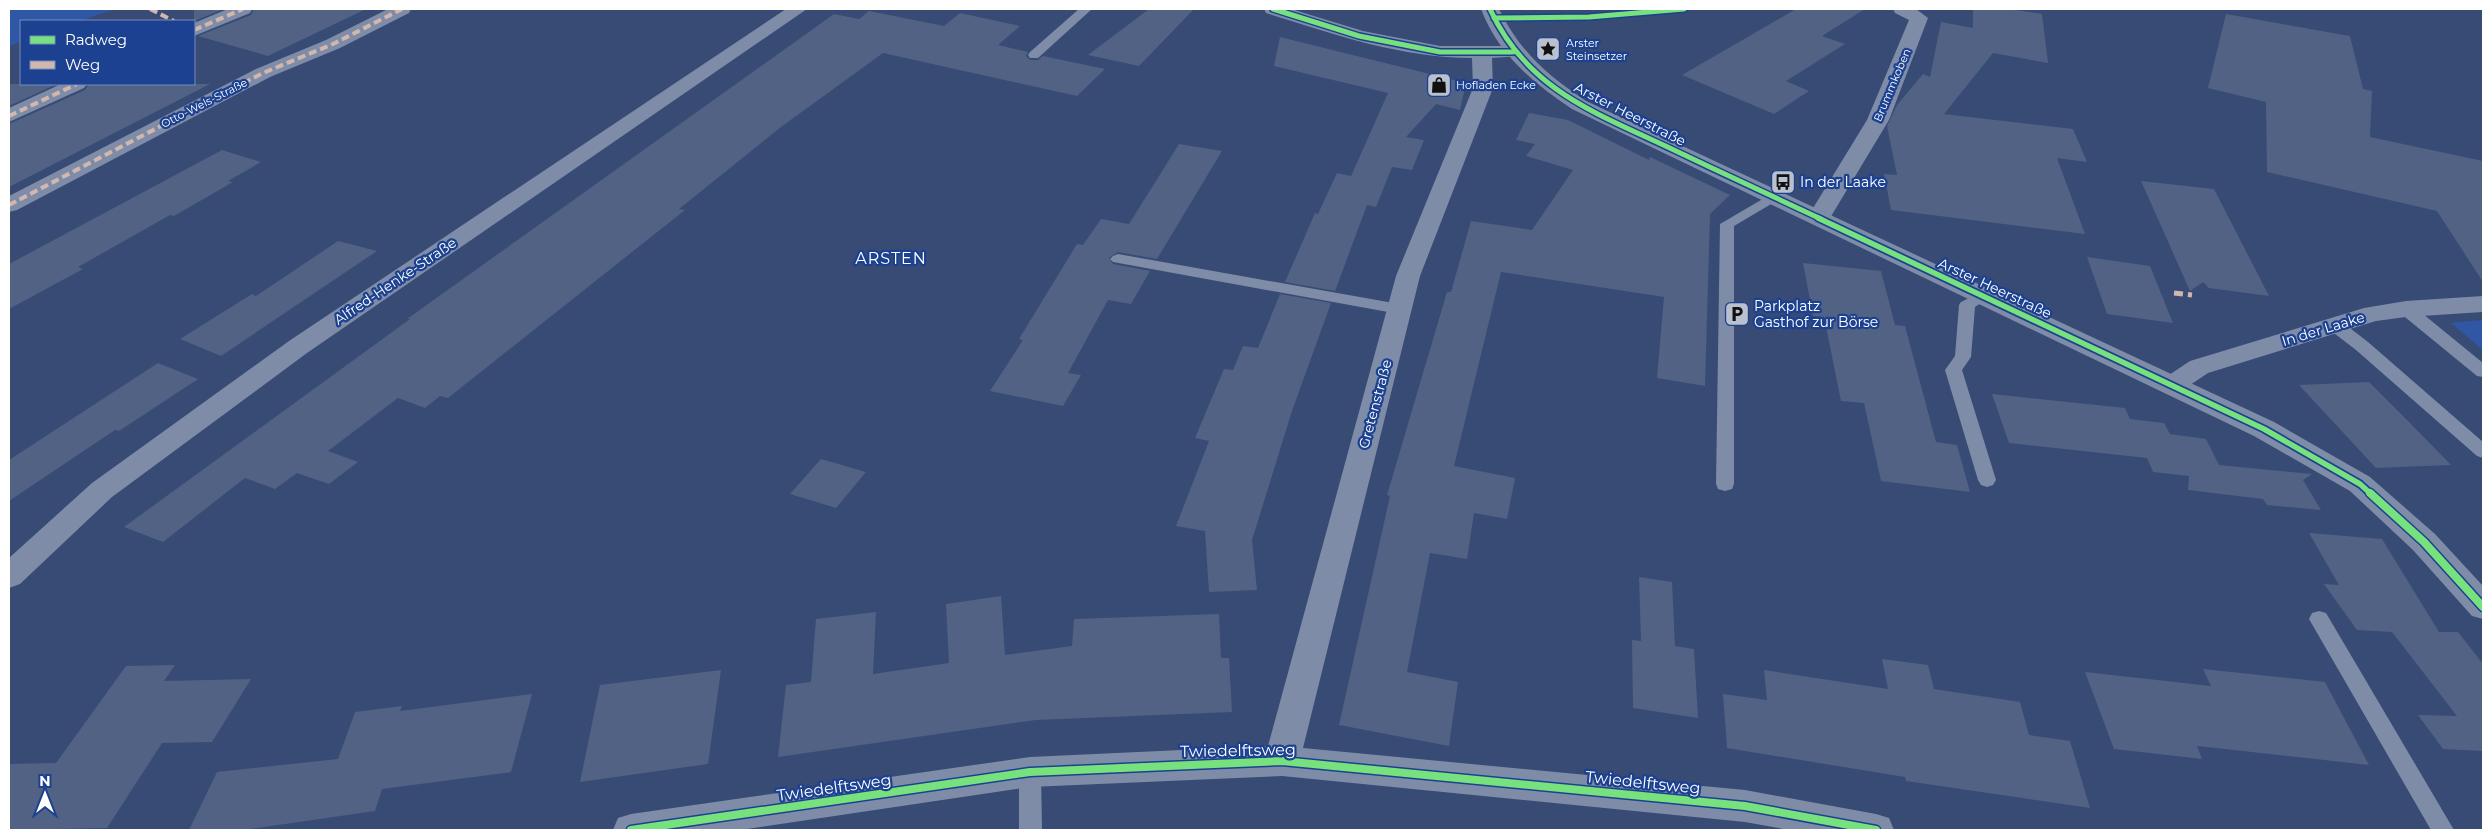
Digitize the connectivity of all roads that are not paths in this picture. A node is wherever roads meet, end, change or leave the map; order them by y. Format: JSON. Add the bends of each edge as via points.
{"nodes":[{"id":1,"x":243,"y":9,"type":"edge"},
{"id":2,"x":402,"y":9,"type":"edge"},
{"id":3,"x":798,"y":9,"type":"edge"},
{"id":4,"x":1086,"y":9,"type":"edge"},
{"id":5,"x":1273,"y":9,"type":"edge"},
{"id":6,"x":1490,"y":9,"type":"edge"},
{"id":7,"x":1902,"y":9,"type":"edge"},
{"id":8,"x":195,"y":30,"type":"edge"},
{"id":9,"x":1513,"y":52,"type":"junction"},
{"id":10,"x":1482,"y":54,"type":"junction"},
{"id":11,"x":1034,"y":55,"type":"dead end"},
{"id":12,"x":76,"y":85,"type":"edge"},
{"id":13,"x":9,"y":116,"type":"edge"},
{"id":14,"x":1773,"y":197,"type":"junction"},
{"id":15,"x":9,"y":205,"type":"edge"},
{"id":16,"x":1819,"y":218,"type":"junction"},
{"id":17,"x":1118,"y":260,"type":"dead end"},
{"id":18,"x":1983,"y":296,"type":"junction"},
{"id":19,"x":2483,"y":304,"type":"edge"},
{"id":20,"x":1399,"y":309,"type":"junction"},
{"id":21,"x":2406,"y":309,"type":"junction"},
{"id":22,"x":2336,"y":326,"type":"junction"},
{"id":23,"x":2483,"y":372,"type":"edge"},
{"id":24,"x":2172,"y":386,"type":"junction"},
{"id":25,"x":2483,"y":452,"type":"edge"},
{"id":26,"x":1987,"y":480,"type":"dead end"},
{"id":27,"x":1725,"y":484,"type":"dead end"},
{"id":28,"x":9,"y":576,"type":"edge"},
{"id":29,"x":2483,"y":607,"type":"edge"},
{"id":30,"x":2319,"y":619,"type":"dead end"},
{"id":31,"x":1282,"y":761,"type":"junction"},
{"id":32,"x":1030,"y":772,"type":"junction"},
{"id":33,"x":631,"y":830,"type":"edge"},
{"id":34,"x":1031,"y":830,"type":"edge"},
{"id":35,"x":1876,"y":830,"type":"edge"},
{"id":36,"x":2443,"y":830,"type":"edge"}],
"edges":[{"from":1,"to":8,"type":"street"},
{"from":2,"to":15,"type":"street","name":"Otto-Wels-Straße","via":[[333,44],[263,73]]},
{"from":3,"to":28,"type":"street","name":"Alfred-Henke-Straße","via":[[298,347],[102,490]]},
{"from":4,"to":11,"type":"lane"},
{"from":5,"to":10,"type":"street","via":[[1359,36],[1440,52]]},
{"from":6,"to":9,"type":"street","name":"Arster Heerstraße"},
{"from":7,"to":16,"type":"street","name":"Brummkoben","via":[[1919,18],[1882,113]]},
{"from":9,"to":10,"type":"street"},
{"from":9,"to":14,"type":"street","name":"Arster Heerstraße","via":[[1538,77],[1579,105]]},
{"from":10,"to":20,"type":"street","name":"Gretenstraße","via":[[1483,88],[1408,276]]},
{"from":12,"to":13,"type":"street"},
{"from":14,"to":16,"type":"street","name":"Arster Heerstraße"},
{"from":14,"to":27,"type":"lane","via":[[1727,224]]},
{"from":16,"to":18,"type":"street","name":"Arster Heerstraße"},
{"from":17,"to":20,"type":"lane"},
{"from":18,"to":24,"type":"street","name":"Arster Heerstraße"},
{"from":18,"to":26,"type":"lane","via":[[1967,305],[1963,357],[1953,370]]},
{"from":19,"to":21,"type":"street","name":"In der Laake"},
{"from":20,"to":31,"type":"street","name":"Gretenstraße"},
{"from":21,"to":22,"type":"street","name":"In der Laake","via":[[2373,314]]},
{"from":21,"to":23,"type":"lane"},
{"from":22,"to":24,"type":"street","name":"In der Laake","via":[[2199,367]]},
{"from":22,"to":25,"type":"lane"},
{"from":24,"to":29,"type":"street","name":"Arster Heerstraße","via":[[2264,429],[2360,484],[2424,542]]},
{"from":30,"to":36,"type":"lane"},
{"from":31,"to":32,"type":"street","name":"Twiedelftsweg"},
{"from":31,"to":35,"type":"street","name":"Twiedelftsweg","via":[[1745,806]]},
{"from":32,"to":33,"type":"street","name":"Twiedelftsweg"},
{"from":32,"to":34,"type":"lane"}]}
